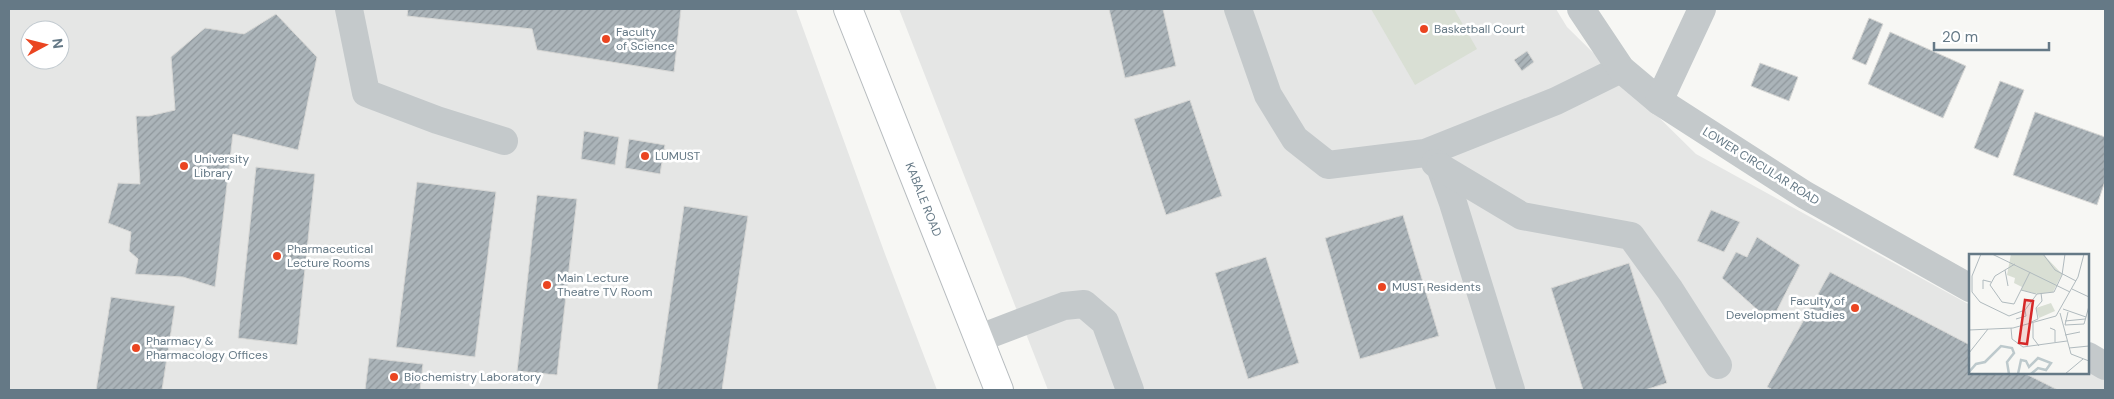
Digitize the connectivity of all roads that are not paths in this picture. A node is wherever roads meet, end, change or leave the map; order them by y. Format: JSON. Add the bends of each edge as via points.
{"nodes":[{"id":1,"x":349,"y":9,"type":"edge"},
{"id":2,"x":848,"y":9,"type":"edge"},
{"id":3,"x":1238,"y":9,"type":"edge"},
{"id":4,"x":1580,"y":9,"type":"edge"},
{"id":5,"x":1702,"y":9,"type":"edge"},
{"id":6,"x":1621,"y":69,"type":"junction"},
{"id":7,"x":1659,"y":101,"type":"junction"},
{"id":8,"x":504,"y":140,"type":"dead end"},
{"id":9,"x":1432,"y":160,"type":"junction"},
{"id":10,"x":1969,"y":287,"type":"edge"},
{"id":11,"x":980,"y":338,"type":"junction"},
{"id":12,"x":2089,"y":357,"type":"edge"},
{"id":13,"x":1718,"y":365,"type":"dead end"},
{"id":14,"x":2105,"y":366,"type":"edge"},
{"id":15,"x":999,"y":390,"type":"edge"},
{"id":16,"x":1130,"y":390,"type":"edge"},
{"id":17,"x":1511,"y":390,"type":"edge"}],
"edges":[{"from":1,"to":8,"type":"street","via":[[366,93],[437,120]]},
{"from":2,"to":11,"type":"main road","name":"KABALE ROAD"},
{"from":3,"to":9,"type":"street","via":[[1268,95],[1295,138],[1328,166]]},
{"from":4,"to":6,"type":"street","name":"LOWER CIRCULAR ROAD"},
{"from":5,"to":7,"type":"street"},
{"from":6,"to":7,"type":"street","name":"LOWER CIRCULAR ROAD"},
{"from":6,"to":9,"type":"street"},
{"from":7,"to":10,"type":"street","name":"LOWER CIRCULAR ROAD","via":[[1805,195]]},
{"from":9,"to":13,"type":"street","via":[[1522,216],[1631,236]]},
{"from":9,"to":17,"type":"street","via":[[1470,255]]},
{"from":11,"to":15,"type":"main road","name":"KABALE ROAD"},
{"from":11,"to":16,"type":"street","via":[[1064,306],[1084,304],[1104,322]]},
{"from":12,"to":14,"type":"street"}]}
